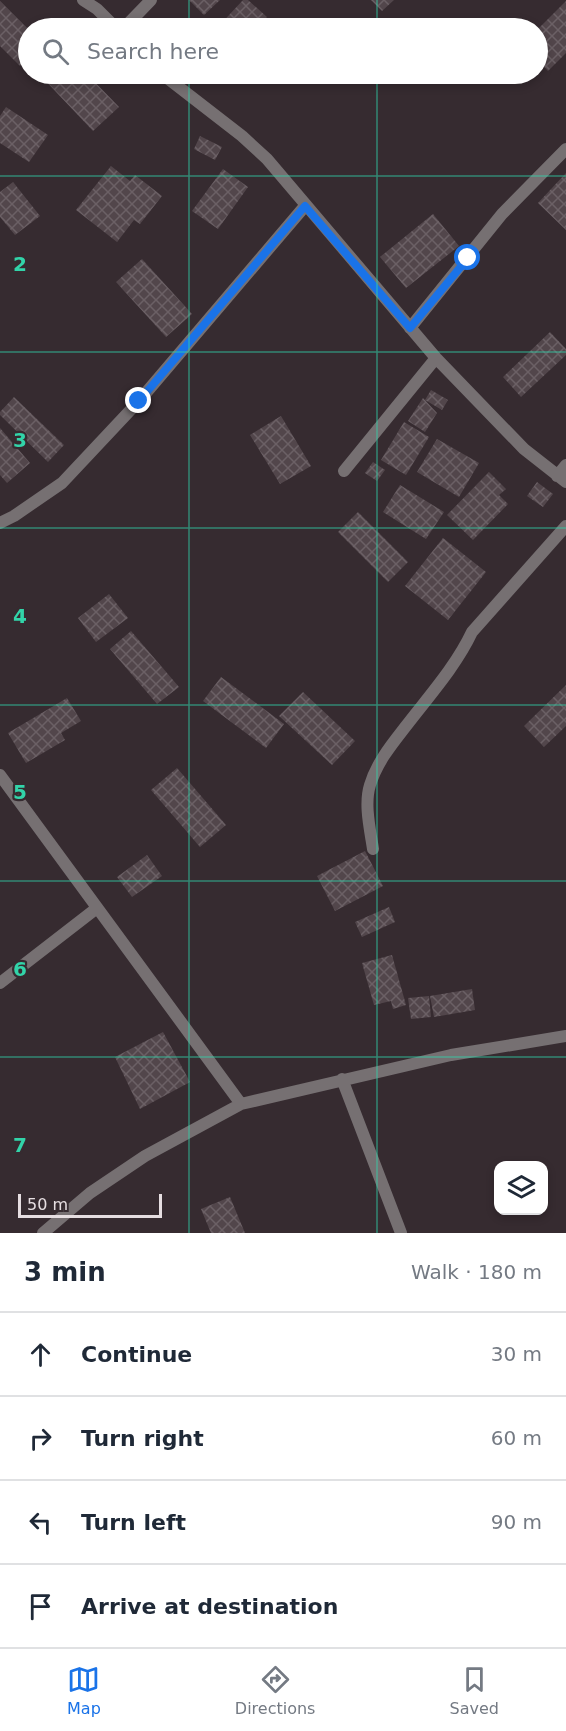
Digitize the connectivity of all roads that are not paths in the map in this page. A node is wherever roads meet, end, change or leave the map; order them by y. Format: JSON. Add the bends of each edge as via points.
{"nodes":[{"id":1,"x":83,"y":0,"type":"edge"},
{"id":2,"x":151,"y":0,"type":"edge"},
{"id":3,"x":106,"y":18,"type":"edge"},
{"id":4,"x":134,"y":18,"type":"edge"},
{"id":5,"x":175,"y":84,"type":"edge"},
{"id":6,"x":566,"y":149,"type":"edge"},
{"id":7,"x":305,"y":206,"type":"junction"},
{"id":8,"x":410,"y":328,"type":"junction"},
{"id":9,"x":436,"y":358,"type":"junction"},
{"id":10,"x":566,"y":465,"type":"edge"},
{"id":11,"x":344,"y":471,"type":"dead end"},
{"id":12,"x":562,"y":479,"type":"edge"},
{"id":13,"x":0,"y":523,"type":"edge"},
{"id":14,"x":566,"y":526,"type":"edge"},
{"id":15,"x":0,"y":775,"type":"edge"},
{"id":16,"x":373,"y":849,"type":"dead end"},
{"id":17,"x":97,"y":908,"type":"junction"},
{"id":18,"x":0,"y":983,"type":"edge"},
{"id":19,"x":566,"y":1036,"type":"edge"},
{"id":20,"x":342,"y":1079,"type":"junction"},
{"id":21,"x":242,"y":1104,"type":"junction"},
{"id":22,"x":43,"y":1233,"type":"edge"},
{"id":23,"x":401,"y":1233,"type":"edge"}],
"edges":[{"from":1,"to":3,"type":"street"},
{"from":2,"to":4,"type":"street"},
{"from":5,"to":7,"type":"street","via":[[267,159]]},
{"from":6,"to":8,"type":"street","via":[[502,214]]},
{"from":7,"to":8,"type":"street"},
{"from":7,"to":13,"type":"street","via":[[139,401],[62,483]]},
{"from":8,"to":9,"type":"street"},
{"from":9,"to":11,"type":"street"},
{"from":9,"to":12,"type":"street","via":[[524,449]]},
{"from":10,"to":12,"type":"street"},
{"from":14,"to":16,"type":"street","via":[[472,632],[442,679],[384,753],[370,786],[368,816]]},
{"from":15,"to":17,"type":"street"},
{"from":17,"to":18,"type":"street"},
{"from":17,"to":21,"type":"street"},
{"from":19,"to":20,"type":"street","via":[[451,1055]]},
{"from":20,"to":21,"type":"street"},
{"from":20,"to":23,"type":"street"},
{"from":21,"to":22,"type":"street","via":[[145,1156],[90,1193]]}]}
